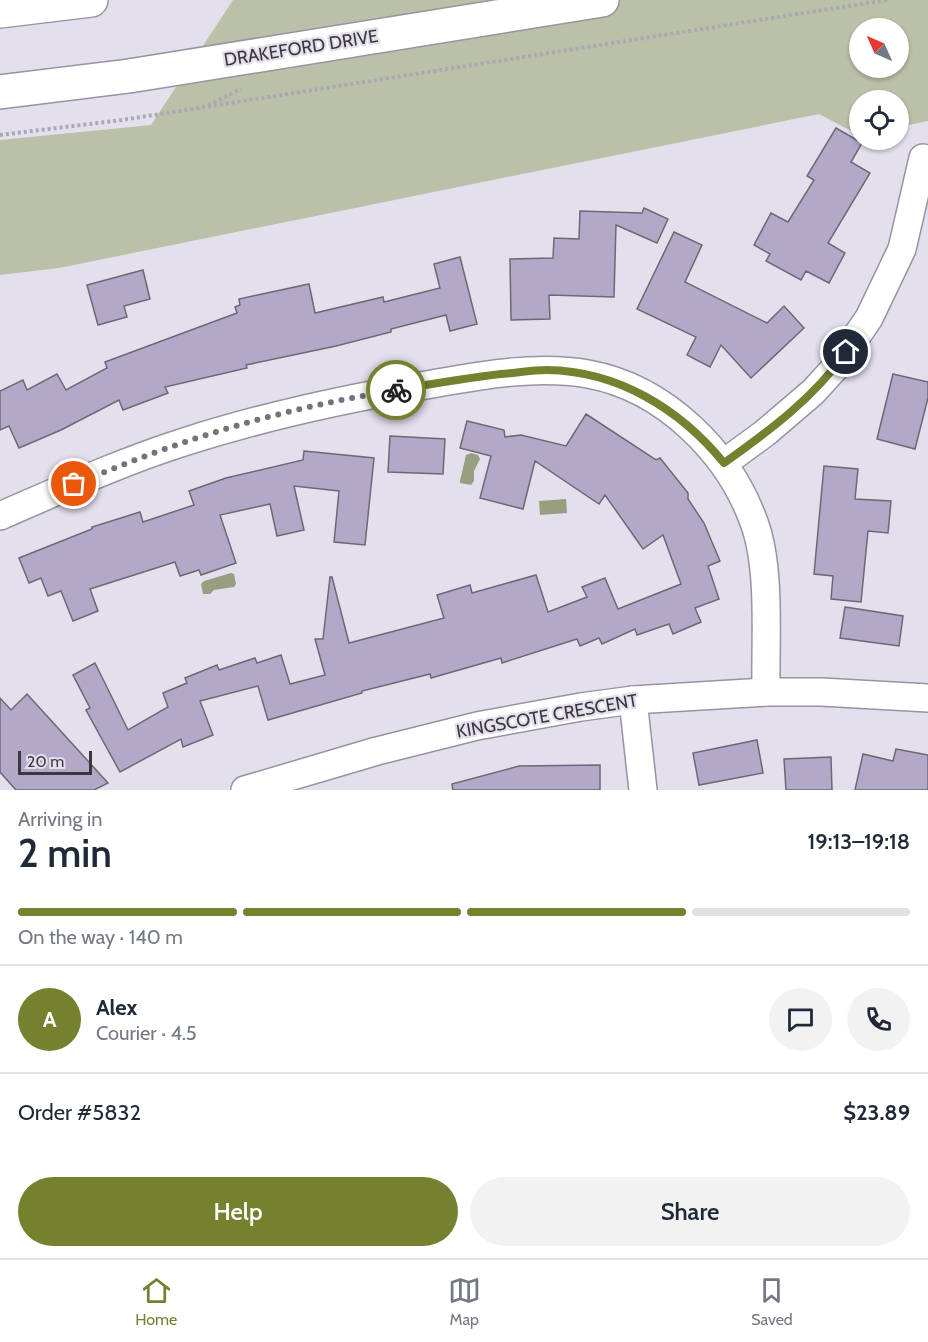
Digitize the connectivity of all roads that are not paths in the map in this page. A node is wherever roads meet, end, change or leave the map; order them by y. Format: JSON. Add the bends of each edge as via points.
{"nodes":[{"id":1,"x":91,"y":0,"type":"edge"},
{"id":2,"x":602,"y":0,"type":"edge"},
{"id":3,"x":0,"y":11,"type":"edge"},
{"id":4,"x":0,"y":92,"type":"edge"},
{"id":5,"x":923,"y":158,"type":"dead end"},
{"id":6,"x":724,"y":463,"type":"junction"},
{"id":7,"x":0,"y":516,"type":"edge"},
{"id":8,"x":766,"y":692,"type":"junction"},
{"id":9,"x":928,"y":698,"type":"edge"},
{"id":10,"x":633,"y":700,"type":"junction"},
{"id":11,"x":245,"y":790,"type":"edge"},
{"id":12,"x":643,"y":790,"type":"edge"}],
"edges":[{"from":1,"to":3,"type":"highway"},
{"from":2,"to":4,"type":"highway","name":"DRAKEFORD DRIVE","via":[[129,76]]},
{"from":5,"to":6,"type":"street","via":[[902,249],[870,318],[813,392]]},
{"from":6,"to":7,"type":"street","via":[[709,444],[673,413],[633,389],[590,375],[547,370],[466,378],[350,398],[237,426],[160,451]]},
{"from":6,"to":8,"type":"street","via":[[756,526],[765,570]]},
{"from":8,"to":9,"type":"street","name":"KINGSCOTE CRESCENT"},
{"from":8,"to":10,"type":"street","name":"KINGSCOTE CRESCENT"},
{"from":10,"to":11,"type":"street","name":"KINGSCOTE CRESCENT","via":[[477,726]]},
{"from":10,"to":12,"type":"street"}]}
